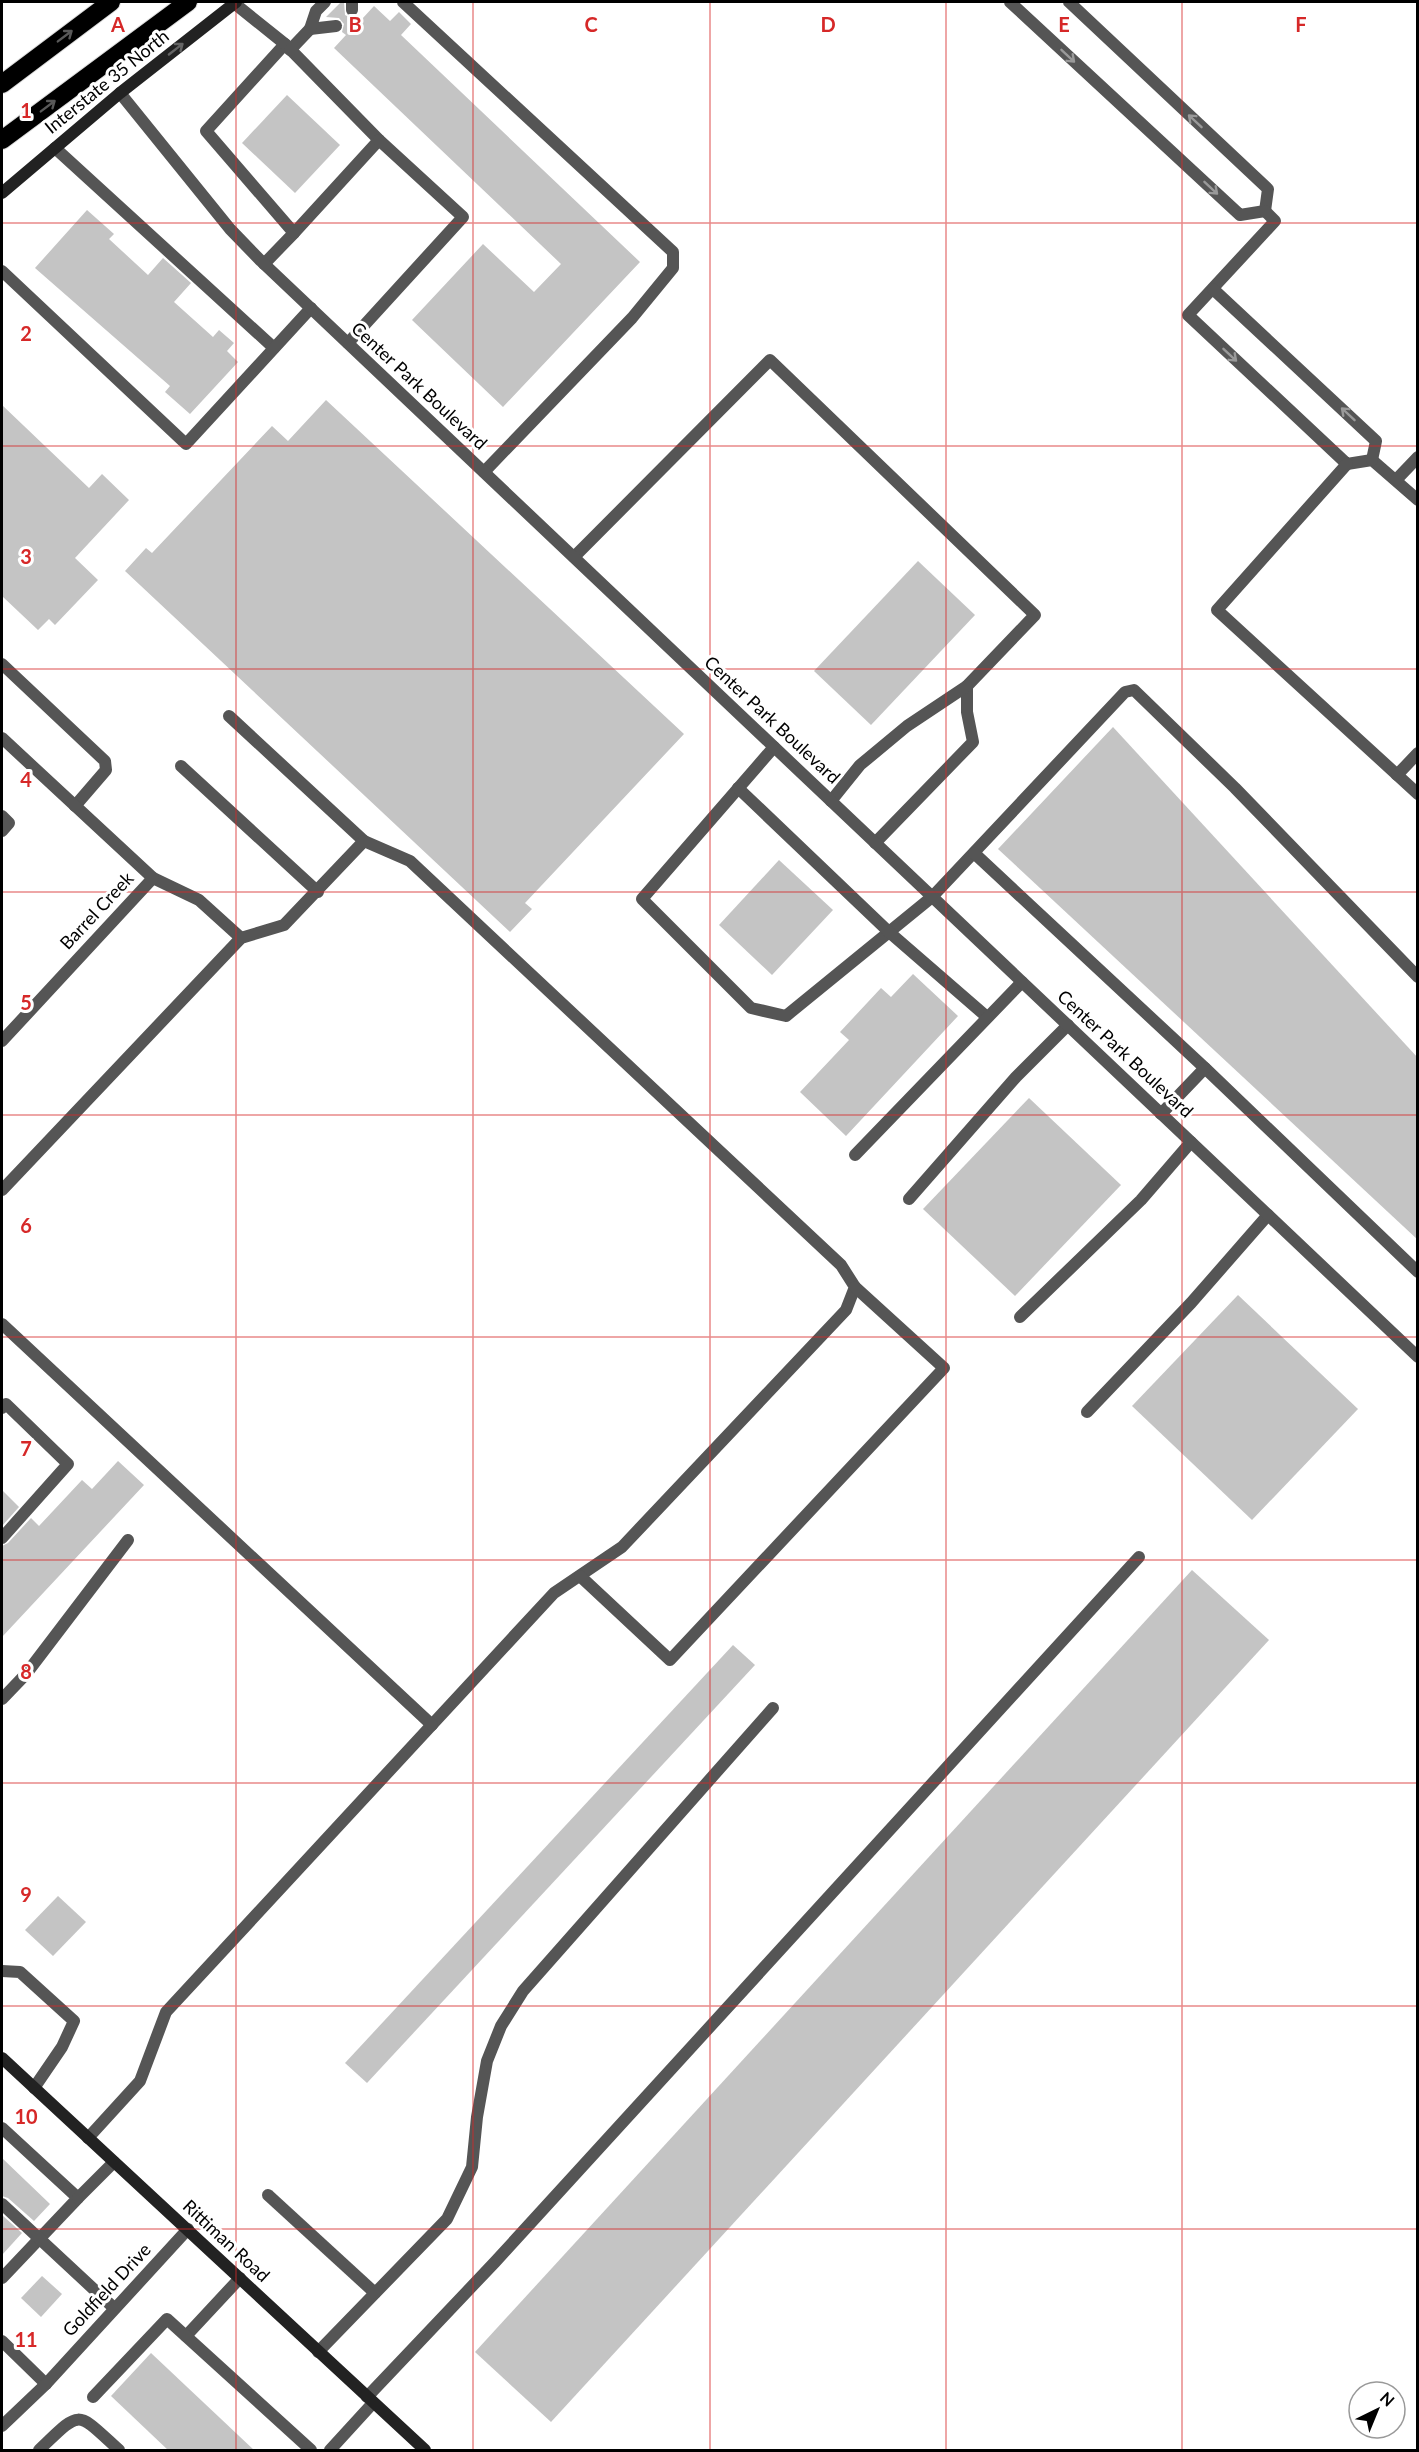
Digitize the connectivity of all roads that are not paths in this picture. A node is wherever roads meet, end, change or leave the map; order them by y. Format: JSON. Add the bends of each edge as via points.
{"nodes":[{"id":1,"x":111,"y":2,"type":"edge"},
{"id":2,"x":188,"y":2,"type":"edge"},
{"id":3,"x":235,"y":2,"type":"edge"},
{"id":4,"x":325,"y":2,"type":"edge"},
{"id":5,"x":403,"y":2,"type":"edge"},
{"id":6,"x":1010,"y":2,"type":"edge"},
{"id":7,"x":1069,"y":2,"type":"edge"},
{"id":8,"x":336,"y":26,"type":"dead end"},
{"id":9,"x":310,"y":30,"type":"junction"},
{"id":10,"x":287,"y":47,"type":"junction"},
{"id":11,"x":2,"y":84,"type":"edge"},
{"id":12,"x":120,"y":93,"type":"junction"},
{"id":13,"x":2,"y":140,"type":"edge"},
{"id":14,"x":379,"y":140,"type":"junction"},
{"id":15,"x":55,"y":148,"type":"junction"},
{"id":16,"x":2,"y":193,"type":"edge"},
{"id":17,"x":1265,"y":211,"type":"junction"},
{"id":18,"x":294,"y":232,"type":"junction"},
{"id":19,"x":264,"y":264,"type":"junction"},
{"id":20,"x":2,"y":271,"type":"edge"},
{"id":21,"x":1213,"y":289,"type":"junction"},
{"id":22,"x":311,"y":308,"type":"junction"},
{"id":23,"x":348,"y":343,"type":"junction"},
{"id":24,"x":274,"y":348,"type":"junction"},
{"id":25,"x":1418,"y":457,"type":"edge"},
{"id":26,"x":1372,"y":460,"type":"junction"},
{"id":27,"x":1347,"y":464,"type":"junction"},
{"id":28,"x":484,"y":472,"type":"junction"},
{"id":29,"x":1396,"y":480,"type":"junction"},
{"id":30,"x":1418,"y":500,"type":"edge"},
{"id":31,"x":574,"y":557,"type":"junction"},
{"id":32,"x":2,"y":664,"type":"edge"},
{"id":33,"x":967,"y":686,"type":"junction"},
{"id":34,"x":229,"y":716,"type":"dead end"},
{"id":35,"x":2,"y":738,"type":"edge"},
{"id":36,"x":774,"y":747,"type":"junction"},
{"id":37,"x":1418,"y":753,"type":"edge"},
{"id":38,"x":181,"y":766,"type":"dead end"},
{"id":39,"x":1397,"y":775,"type":"junction"},
{"id":40,"x":738,"y":788,"type":"junction"},
{"id":41,"x":1418,"y":794,"type":"edge"},
{"id":42,"x":831,"y":801,"type":"junction"},
{"id":43,"x":75,"y":806,"type":"junction"},
{"id":44,"x":2,"y":816,"type":"edge"},
{"id":45,"x":2,"y":831,"type":"edge"},
{"id":46,"x":364,"y":841,"type":"junction"},
{"id":47,"x":875,"y":843,"type":"junction"},
{"id":48,"x":974,"y":853,"type":"junction"},
{"id":49,"x":153,"y":878,"type":"junction"},
{"id":50,"x":318,"y":892,"type":"junction"},
{"id":51,"x":932,"y":897,"type":"junction"},
{"id":52,"x":889,"y":932,"type":"junction"},
{"id":53,"x":241,"y":938,"type":"junction"},
{"id":54,"x":1418,"y":977,"type":"edge"},
{"id":55,"x":1022,"y":982,"type":"junction"},
{"id":56,"x":987,"y":1017,"type":"junction"},
{"id":57,"x":1068,"y":1025,"type":"junction"},
{"id":58,"x":2,"y":1041,"type":"edge"},
{"id":59,"x":1205,"y":1068,"type":"junction"},
{"id":60,"x":1161,"y":1114,"type":"junction"},
{"id":61,"x":1191,"y":1142,"type":"junction"},
{"id":62,"x":855,"y":1155,"type":"dead end"},
{"id":63,"x":2,"y":1190,"type":"edge"},
{"id":64,"x":909,"y":1198,"type":"dead end"},
{"id":65,"x":1268,"y":1215,"type":"junction"},
{"id":66,"x":1418,"y":1272,"type":"edge"},
{"id":67,"x":855,"y":1287,"type":"junction"},
{"id":68,"x":1020,"y":1317,"type":"dead end"},
{"id":69,"x":2,"y":1324,"type":"edge"},
{"id":70,"x":1418,"y":1357,"type":"edge"},
{"id":71,"x":2,"y":1408,"type":"edge"},
{"id":72,"x":1087,"y":1412,"type":"dead end"},
{"id":73,"x":2,"y":1539,"type":"edge"},
{"id":74,"x":128,"y":1540,"type":"dead end"},
{"id":75,"x":1139,"y":1557,"type":"dead end"},
{"id":76,"x":580,"y":1576,"type":"junction"},
{"id":77,"x":2,"y":1699,"type":"edge"},
{"id":78,"x":773,"y":1707,"type":"dead end"},
{"id":79,"x":432,"y":1725,"type":"junction"},
{"id":80,"x":2,"y":1971,"type":"edge"},
{"id":81,"x":2,"y":2059,"type":"edge"},
{"id":82,"x":34,"y":2088,"type":"junction"},
{"id":83,"x":2,"y":2128,"type":"edge"},
{"id":84,"x":88,"y":2138,"type":"junction"},
{"id":85,"x":114,"y":2162,"type":"junction"},
{"id":86,"x":268,"y":2194,"type":"dead end"},
{"id":87,"x":78,"y":2198,"type":"junction"},
{"id":88,"x":2,"y":2204,"type":"edge"},
{"id":89,"x":188,"y":2229,"type":"junction"},
{"id":90,"x":39,"y":2239,"type":"junction"},
{"id":91,"x":2,"y":2278,"type":"edge"},
{"id":92,"x":240,"y":2278,"type":"junction"},
{"id":93,"x":375,"y":2293,"type":"junction"},
{"id":94,"x":114,"y":2308,"type":"junction"},
{"id":95,"x":186,"y":2336,"type":"junction"},
{"id":96,"x":2,"y":2341,"type":"edge"},
{"id":97,"x":318,"y":2352,"type":"junction"},
{"id":98,"x":46,"y":2384,"type":"junction"},
{"id":99,"x":93,"y":2397,"type":"dead end"},
{"id":100,"x":370,"y":2400,"type":"junction"},
{"id":101,"x":2,"y":2426,"type":"edge"},
{"id":102,"x":39,"y":2451,"type":"edge"},
{"id":103,"x":119,"y":2451,"type":"edge"},
{"id":104,"x":311,"y":2451,"type":"edge"},
{"id":105,"x":330,"y":2451,"type":"edge"},
{"id":106,"x":425,"y":2451,"type":"edge"}],
"edges":[{"from":11,"to":1,"type":"highway","one_way":true},
{"from":13,"to":2,"type":"highway","one_way":true},
{"from":3,"to":10,"type":"street"},
{"from":12,"to":3,"type":"main road","name":"Interstate 35 North","one_way":true},
{"from":4,"to":9,"type":"street","via":[[316,11]]},
{"from":5,"to":28,"type":"street","via":[[673,252],[673,268],[632,318]]},
{"from":6,"to":17,"type":"street","one_way":true,"via":[[1240,215]]},
{"from":17,"to":7,"type":"street","one_way":true,"via":[[1268,189]]},
{"from":8,"to":9,"type":"street"},
{"from":9,"to":10,"type":"street"},
{"from":10,"to":14,"type":"street"},
{"from":10,"to":18,"type":"street","via":[[206,131]]},
{"from":12,"to":15,"type":"main road","name":"Interstate 35 North"},
{"from":12,"to":19,"type":"street","name":"Center Park Boulevard","via":[[230,229]]},
{"from":14,"to":18,"type":"street"},
{"from":14,"to":23,"type":"street","via":[[463,217]]},
{"from":15,"to":16,"type":"main road","name":"Interstate 35 North"},
{"from":15,"to":24,"type":"street"},
{"from":17,"to":21,"type":"street","via":[[1275,221]]},
{"from":18,"to":19,"type":"street"},
{"from":19,"to":22,"type":"street","name":"Center Park Boulevard"},
{"from":20,"to":24,"type":"street","via":[[186,444]]},
{"from":26,"to":21,"type":"street","one_way":true,"via":[[1376,441]]},
{"from":21,"to":27,"type":"street","one_way":true,"via":[[1188,315]]},
{"from":22,"to":23,"type":"street","name":"Center Park Boulevard"},
{"from":22,"to":24,"type":"street"},
{"from":23,"to":28,"type":"street","name":"Center Park Boulevard"},
{"from":25,"to":29,"type":"street"},
{"from":26,"to":27,"type":"street"},
{"from":26,"to":29,"type":"street"},
{"from":27,"to":39,"type":"street","via":[[1217,610]]},
{"from":28,"to":31,"type":"street","name":"Center Park Boulevard"},
{"from":29,"to":30,"type":"street"},
{"from":31,"to":33,"type":"street","via":[[770,360],[1035,615]]},
{"from":31,"to":36,"type":"street","name":"Center Park Boulevard"},
{"from":32,"to":43,"type":"street","via":[[105,761],[106,770]]},
{"from":33,"to":42,"type":"street","via":[[907,726],[860,765]]},
{"from":33,"to":47,"type":"street","via":[[973,742]]},
{"from":34,"to":46,"type":"street"},
{"from":35,"to":43,"type":"street","name":"Barrel Creek"},
{"from":36,"to":40,"type":"street"},
{"from":36,"to":42,"type":"street","name":"Center Park Boulevard"},
{"from":37,"to":39,"type":"street"},
{"from":38,"to":50,"type":"street"},
{"from":39,"to":41,"type":"street"},
{"from":40,"to":52,"type":"street"},
{"from":40,"to":52,"type":"street","via":[[642,899],[751,1008],[786,1016]]},
{"from":42,"to":47,"type":"street","name":"Center Park Boulevard"},
{"from":43,"to":49,"type":"street","name":"Barrel Creek"},
{"from":44,"to":45,"type":"street","via":[[9,823]]},
{"from":46,"to":50,"type":"street"},
{"from":46,"to":67,"type":"street","via":[[410,861],[841,1265]]},
{"from":47,"to":51,"type":"street","name":"Center Park Boulevard"},
{"from":48,"to":51,"type":"street"},
{"from":48,"to":54,"type":"street","via":[[1125,692],[1134,690]]},
{"from":48,"to":59,"type":"street"},
{"from":49,"to":53,"type":"street","via":[[199,900]]},
{"from":49,"to":58,"type":"street","name":"Barrel Creek"},
{"from":50,"to":53,"type":"street","via":[[284,925]]},
{"from":51,"to":52,"type":"street"},
{"from":51,"to":55,"type":"street","name":"Center Park Boulevard"},
{"from":52,"to":56,"type":"street"},
{"from":53,"to":63,"type":"street"},
{"from":55,"to":56,"type":"street"},
{"from":55,"to":57,"type":"street","name":"Center Park Boulevard"},
{"from":56,"to":62,"type":"street"},
{"from":57,"to":60,"type":"street","name":"Center Park Boulevard"},
{"from":57,"to":64,"type":"street","via":[[1016,1077]]},
{"from":59,"to":60,"type":"street"},
{"from":59,"to":66,"type":"street"},
{"from":60,"to":61,"type":"street","name":"Center Park Boulevard"},
{"from":61,"to":65,"type":"street","name":"Center Park Boulevard"},
{"from":61,"to":68,"type":"street","via":[[1141,1200]]},
{"from":65,"to":70,"type":"street","name":"Center Park Boulevard"},
{"from":65,"to":72,"type":"street"},
{"from":67,"to":76,"type":"street","via":[[846,1310],[622,1547]]},
{"from":67,"to":76,"type":"street","via":[[944,1368],[670,1660]]},
{"from":69,"to":79,"type":"street"},
{"from":71,"to":73,"type":"street","via":[[6,1404],[68,1464]]},
{"from":74,"to":77,"type":"street","via":[[26,1674]]},
{"from":75,"to":100,"type":"street"},
{"from":76,"to":79,"type":"street","via":[[554,1593]]},
{"from":78,"to":93,"type":"street","via":[[523,1991],[501,2026],[487,2061],[472,2167],[447,2219]]},
{"from":79,"to":84,"type":"street","via":[[166,2012],[140,2081]]},
{"from":80,"to":82,"type":"street","via":[[20,1972],[74,2021],[62,2047]]},
{"from":81,"to":82,"type":"main road","name":"Rittiman Road"},
{"from":82,"to":84,"type":"main road","name":"Rittiman Road"},
{"from":83,"to":87,"type":"street"},
{"from":84,"to":85,"type":"main road","name":"Rittiman Road"},
{"from":85,"to":87,"type":"street"},
{"from":85,"to":89,"type":"main road","name":"Rittiman Road"},
{"from":86,"to":93,"type":"street"},
{"from":87,"to":90,"type":"street"},
{"from":88,"to":90,"type":"street"},
{"from":89,"to":92,"type":"main road","name":"Rittiman Road"},
{"from":89,"to":94,"type":"street","name":"Goldfield Drive"},
{"from":90,"to":91,"type":"street"},
{"from":90,"to":94,"type":"street"},
{"from":92,"to":95,"type":"street"},
{"from":92,"to":97,"type":"main road","name":"Rittiman Road"},
{"from":93,"to":97,"type":"street"},
{"from":94,"to":98,"type":"street","name":"Goldfield Drive"},
{"from":95,"to":99,"type":"street","via":[[167,2319]]},
{"from":95,"to":104,"type":"street"},
{"from":96,"to":98,"type":"street"},
{"from":97,"to":100,"type":"main road","name":"Rittiman Road"},
{"from":98,"to":101,"type":"street","name":"Goldfield Drive"},
{"from":100,"to":105,"type":"street"},
{"from":100,"to":106,"type":"main road","name":"Rittiman Road"},
{"from":102,"to":103,"type":"street","via":[[70,2421],[78,2419],[87,2421]]}]}
